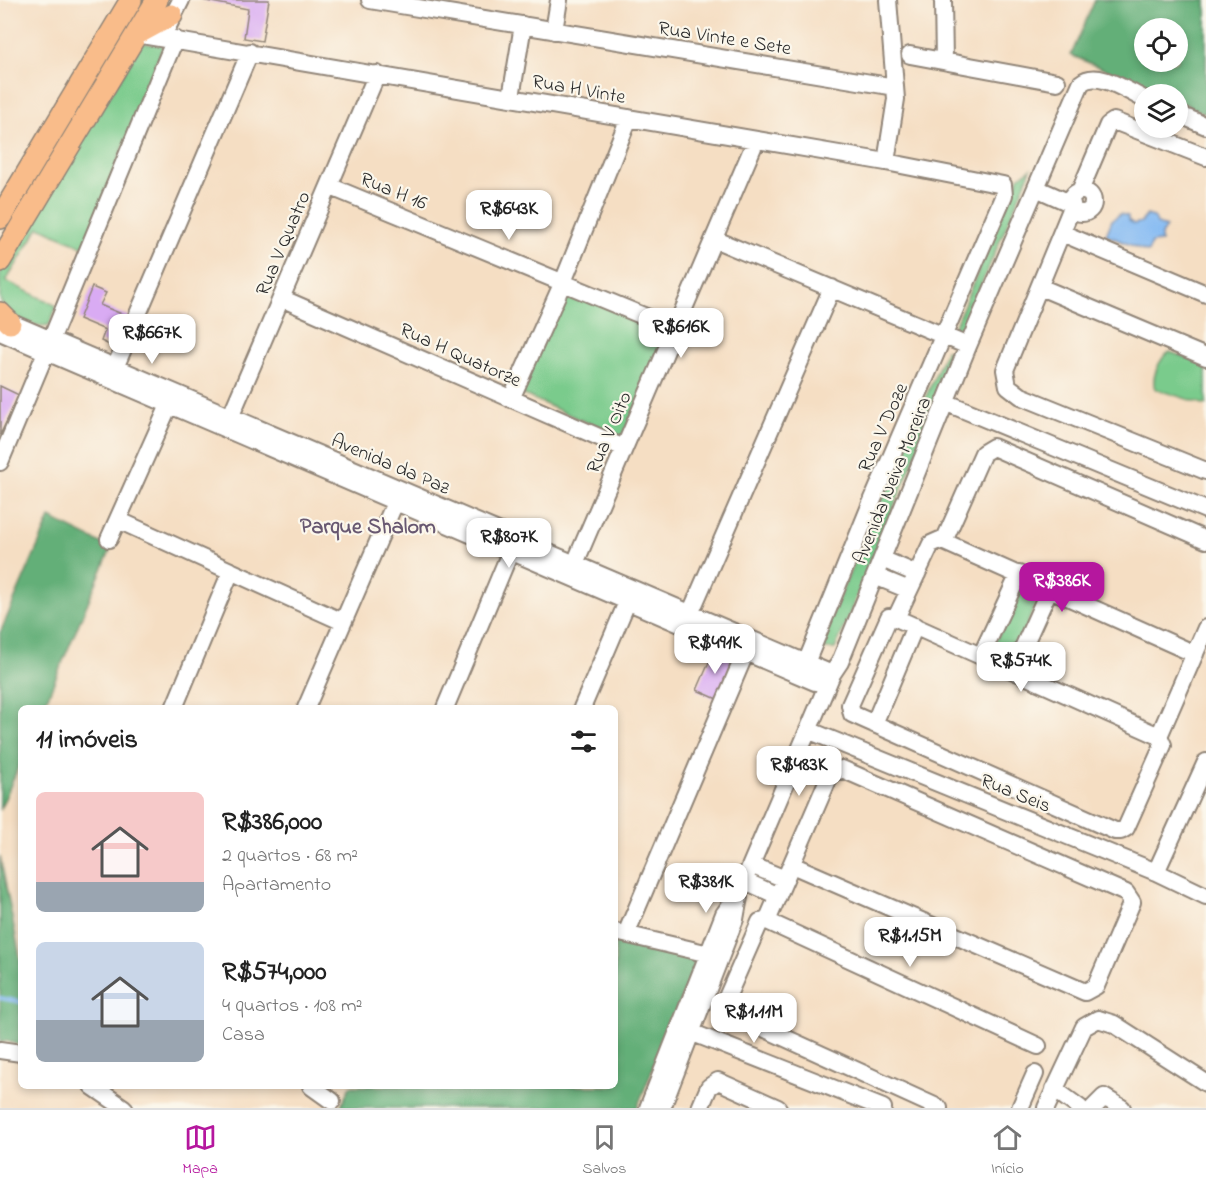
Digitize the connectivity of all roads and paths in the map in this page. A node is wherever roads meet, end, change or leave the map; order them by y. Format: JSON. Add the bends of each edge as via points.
{"nodes":[{"id":1,"x":131,"y":0,"type":"edge"},
{"id":2,"x":157,"y":0,"type":"edge"},
{"id":3,"x":370,"y":0,"type":"edge"},
{"id":4,"x":559,"y":0,"type":"edge"},
{"id":5,"x":888,"y":0,"type":"edge"},
{"id":6,"x":943,"y":0,"type":"edge"},
{"id":7,"x":177,"y":7,"type":"edge"},
{"id":8,"x":523,"y":26,"type":"junction"},
{"id":9,"x":554,"y":31,"type":"junction"},
{"id":10,"x":136,"y":34,"type":"junction"},
{"id":11,"x":175,"y":39,"type":"junction"},
{"id":12,"x":250,"y":52,"type":"junction"},
{"id":13,"x":910,"y":55,"type":"dead end"},
{"id":14,"x":944,"y":61,"type":"junction"},
{"id":15,"x":376,"y":74,"type":"junction"},
{"id":16,"x":1057,"y":82,"type":"dead end"},
{"id":17,"x":896,"y":87,"type":"junction"},
{"id":18,"x":1134,"y":94,"type":"edge"},
{"id":19,"x":511,"y":97,"type":"junction"},
{"id":20,"x":629,"y":118,"type":"junction"},
{"id":21,"x":1188,"y":118,"type":"edge"},
{"id":22,"x":1206,"y":126,"type":"edge"},
{"id":23,"x":756,"y":140,"type":"junction"},
{"id":24,"x":1206,"y":157,"type":"edge"},
{"id":25,"x":886,"y":162,"type":"junction"},
{"id":26,"x":329,"y":186,"type":"junction"},
{"id":27,"x":1046,"y":187,"type":"junction"},
{"id":28,"x":1004,"y":195,"type":"joint"},
{"id":29,"x":1075,"y":199,"type":"junction"},
{"id":30,"x":0,"y":218,"type":"edge"},
{"id":31,"x":1062,"y":233,"type":"junction"},
{"id":32,"x":714,"y":239,"type":"junction"},
{"id":33,"x":0,"y":261,"type":"edge"},
{"id":34,"x":563,"y":282,"type":"junction"},
{"id":35,"x":1040,"y":287,"type":"junction"},
{"id":36,"x":832,"y":288,"type":"junction"},
{"id":37,"x":1206,"y":294,"type":"edge"},
{"id":38,"x":281,"y":298,"type":"junction"},
{"id":39,"x":3,"y":321,"type":"edge"},
{"id":40,"x":675,"y":329,"type":"junction"},
{"id":41,"x":945,"y":336,"type":"junction"},
{"id":42,"x":49,"y":346,"type":"junction"},
{"id":43,"x":968,"y":346,"type":"junction"},
{"id":44,"x":1206,"y":357,"type":"edge"},
{"id":45,"x":113,"y":373,"type":"junction"},
{"id":46,"x":172,"y":399,"type":"junction"},
{"id":47,"x":511,"y":399,"type":"junction"},
{"id":48,"x":945,"y":402,"type":"junction"},
{"id":49,"x":228,"y":423,"type":"junction"},
{"id":50,"x":624,"y":448,"type":"junction"},
{"id":51,"x":0,"y":462,"type":"edge"},
{"id":52,"x":1206,"y":471,"type":"edge"},
{"id":53,"x":398,"y":496,"type":"junction"},
{"id":54,"x":1206,"y":510,"type":"edge"},
{"id":55,"x":118,"y":520,"type":"junction"},
{"id":56,"x":109,"y":539,"type":"dead end"},
{"id":57,"x":1206,"y":540,"type":"edge"},
{"id":58,"x":944,"y":541,"type":"junction"},
{"id":59,"x":513,"y":545,"type":"junction"},
{"id":60,"x":882,"y":559,"type":"junction"},
{"id":61,"x":572,"y":570,"type":"junction"},
{"id":62,"x":231,"y":571,"type":"junction"},
{"id":63,"x":917,"y":574,"type":"junction"},
{"id":64,"x":1019,"y":574,"type":"junction"},
{"id":65,"x":875,"y":576,"type":"junction"},
{"id":66,"x":1050,"y":588,"type":"junction"},
{"id":67,"x":909,"y":590,"type":"junction"},
{"id":68,"x":630,"y":595,"type":"junction"},
{"id":69,"x":896,"y":618,"type":"junction"},
{"id":70,"x":687,"y":620,"type":"junction"},
{"id":71,"x":342,"y":622,"type":"junction"},
{"id":72,"x":915,"y":626,"type":"junction"},
{"id":73,"x":1206,"y":628,"type":"edge"},
{"id":74,"x":748,"y":646,"type":"junction"},
{"id":75,"x":1195,"y":654,"type":"junction"},
{"id":76,"x":981,"y":656,"type":"junction"},
{"id":77,"x":1013,"y":670,"type":"junction"},
{"id":78,"x":806,"y":671,"type":"junction"},
{"id":79,"x":829,"y":680,"type":"junction"},
{"id":80,"x":175,"y":705,"type":"edge"},
{"id":81,"x":307,"y":705,"type":"edge"},
{"id":82,"x":446,"y":705,"type":"edge"},
{"id":83,"x":583,"y":705,"type":"edge"},
{"id":84,"x":874,"y":724,"type":"junction"},
{"id":85,"x":808,"y":730,"type":"junction"},
{"id":86,"x":1159,"y":736,"type":"junction"},
{"id":87,"x":1206,"y":762,"type":"edge"},
{"id":88,"x":782,"y":872,"type":"junction"},
{"id":89,"x":1156,"y":872,"type":"junction"},
{"id":90,"x":745,"y":880,"type":"junction"},
{"id":91,"x":771,"y":892,"type":"junction"},
{"id":92,"x":1206,"y":896,"type":"edge"},
{"id":93,"x":767,"y":921,"type":"junction"},
{"id":94,"x":621,"y":933,"type":"edge"},
{"id":95,"x":709,"y":954,"type":"junction"},
{"id":96,"x":686,"y":1030,"type":"junction"},
{"id":97,"x":1038,"y":1046,"type":"dead end"},
{"id":98,"x":1035,"y":1074,"type":"dead end"},
{"id":99,"x":1206,"y":1083,"type":"edge"},
{"id":100,"x":96,"y":1089,"type":"edge"},
{"id":101,"x":314,"y":1089,"type":"edge"},
{"id":102,"x":339,"y":1089,"type":"edge"},
{"id":103,"x":1054,"y":1089,"type":"junction"},
{"id":104,"x":1099,"y":1102,"type":"edge"},
{"id":105,"x":331,"y":1105,"type":"edge"},
{"id":106,"x":124,"y":1108,"type":"edge"},
{"id":107,"x":648,"y":1108,"type":"edge"},
{"id":108,"x":662,"y":1108,"type":"edge"},
{"id":109,"x":700,"y":1108,"type":"edge"},
{"id":110,"x":778,"y":1108,"type":"edge"},
{"id":111,"x":883,"y":1108,"type":"edge"},
{"id":112,"x":939,"y":1108,"type":"edge"},
{"id":113,"x":1020,"y":1108,"type":"edge"},
{"id":114,"x":1046,"y":1108,"type":"edge"},
{"id":115,"x":1080,"y":1108,"type":"edge"},
{"id":116,"x":1122,"y":1108,"type":"edge"}],
"edges":[{"from":1,"to":30,"type":"main road"},
{"from":2,"to":10,"type":"main road"},
{"from":3,"to":8,"type":"street","name":"Rua Vinte e Sete"},
{"from":4,"to":9,"type":"street"},
{"from":5,"to":17,"type":"street"},
{"from":6,"to":14,"type":"street"},
{"from":7,"to":10,"type":"main road"},
{"from":7,"to":11,"type":"street","via":[[168,27]]},
{"from":8,"to":9,"type":"street","name":"Rua Vinte e Sete"},
{"from":8,"to":19,"type":"street"},
{"from":9,"to":17,"type":"street","name":"Rua Vinte e Sete"},
{"from":10,"to":11,"type":"street","name":"Rua H Vinte"},
{"from":10,"to":33,"type":"main road"},
{"from":11,"to":12,"type":"street","name":"Rua H Vinte"},
{"from":11,"to":42,"type":"street"},
{"from":12,"to":15,"type":"street","name":"Rua H Vinte"},
{"from":12,"to":45,"type":"street"},
{"from":13,"to":14,"type":"street"},
{"from":14,"to":16,"type":"street"},
{"from":15,"to":19,"type":"street","name":"Rua H Vinte"},
{"from":15,"to":26,"type":"street","name":"Rua V Quatro"},
{"from":17,"to":25,"type":"street"},
{"from":18,"to":27,"type":"street","name":"Avenida Neiva Moreira","via":[[1097,77],[1087,77],[1081,83]]},
{"from":19,"to":20,"type":"street","name":"Rua H Vinte"},
{"from":20,"to":23,"type":"street","name":"Rua H Vinte"},
{"from":20,"to":34,"type":"street"},
{"from":21,"to":22,"type":"street"},
{"from":23,"to":25,"type":"street","name":"Rua H Vinte"},
{"from":23,"to":32,"type":"street","name":"Rua V Oito"},
{"from":24,"to":29,"type":"street","via":[[1114,121],[1108,124]]},
{"from":25,"to":28,"type":"street","name":"Rua H Vinte","via":[[998,182],[1005,188]]},
{"from":26,"to":34,"type":"street","name":"Rua H 16"},
{"from":26,"to":38,"type":"street","name":"Rua V Quatro"},
{"from":27,"to":29,"type":"street"},
{"from":27,"to":43,"type":"street","name":"Avenida Neiva Moreira"},
{"from":28,"to":41,"type":"street","name":"Rua V Doze"},
{"from":29,"to":31,"type":"street"},
{"from":31,"to":35,"type":"street"},
{"from":31,"to":37,"type":"street"},
{"from":32,"to":36,"type":"street"},
{"from":32,"to":40,"type":"street","name":"Rua V Oito"},
{"from":34,"to":40,"type":"street","name":"Rua H 16"},
{"from":34,"to":47,"type":"street"},
{"from":35,"to":44,"type":"street"},
{"from":35,"to":52,"type":"street","via":[[1005,370],[1012,391]]},
{"from":36,"to":41,"type":"street"},
{"from":36,"to":70,"type":"street"},
{"from":38,"to":47,"type":"street","name":"Rua H Quatorze"},
{"from":38,"to":49,"type":"street","name":"Rua V Quatro"},
{"from":39,"to":42,"type":"street","name":"Avenida da Paz"},
{"from":40,"to":50,"type":"street","name":"Rua V Oito"},
{"from":41,"to":43,"type":"street"},
{"from":41,"to":78,"type":"street","name":"Rua V Doze","via":[[870,506]]},
{"from":42,"to":45,"type":"street","name":"Avenida da Paz"},
{"from":42,"to":51,"type":"street"},
{"from":43,"to":48,"type":"street","name":"Avenida Neiva Moreira"},
{"from":45,"to":46,"type":"street","name":"Avenida da Paz"},
{"from":46,"to":49,"type":"street","name":"Avenida da Paz"},
{"from":46,"to":55,"type":"street"},
{"from":47,"to":50,"type":"street","name":"Rua H Quatorze"},
{"from":48,"to":54,"type":"street"},
{"from":48,"to":60,"type":"street","name":"Avenida Neiva Moreira"},
{"from":49,"to":53,"type":"street","name":"Avenida da Paz"},
{"from":50,"to":61,"type":"street","name":"Rua V Oito"},
{"from":53,"to":59,"type":"street","name":"Avenida da Paz"},
{"from":53,"to":71,"type":"street"},
{"from":55,"to":56,"type":"street"},
{"from":55,"to":62,"type":"street"},
{"from":57,"to":58,"type":"street","via":[[993,447],[983,453]]},
{"from":58,"to":63,"type":"street","via":[[931,544]]},
{"from":58,"to":64,"type":"street"},
{"from":59,"to":61,"type":"street","name":"Avenida da Paz"},
{"from":59,"to":82,"type":"street"},
{"from":60,"to":63,"type":"street"},
{"from":60,"to":65,"type":"street","name":"Avenida Neiva Moreira"},
{"from":61,"to":68,"type":"street","name":"Avenida da Paz"},
{"from":62,"to":71,"type":"street"},
{"from":62,"to":80,"type":"street"},
{"from":63,"to":67,"type":"street"},
{"from":64,"to":66,"type":"street"},
{"from":64,"to":76,"type":"street"},
{"from":65,"to":67,"type":"street"},
{"from":65,"to":79,"type":"street","name":"Avenida Neiva Moreira"},
{"from":66,"to":75,"type":"street"},
{"from":66,"to":77,"type":"street"},
{"from":67,"to":69,"type":"street"},
{"from":68,"to":70,"type":"street","name":"Avenida da Paz"},
{"from":68,"to":83,"type":"street"},
{"from":69,"to":72,"type":"street"},
{"from":69,"to":84,"type":"street","via":[[887,619],[849,708],[852,714]]},
{"from":70,"to":74,"type":"street","name":"Avenida da Paz"},
{"from":71,"to":81,"type":"street"},
{"from":72,"to":76,"type":"street"},
{"from":72,"to":84,"type":"street"},
{"from":73,"to":75,"type":"street"},
{"from":74,"to":78,"type":"street","name":"Avenida da Paz"},
{"from":74,"to":94,"type":"street"},
{"from":75,"to":86,"type":"street"},
{"from":76,"to":77,"type":"street"},
{"from":77,"to":86,"type":"street"},
{"from":78,"to":79,"type":"street","name":"Avenida da Paz"},
{"from":79,"to":85,"type":"street","name":"Avenida Neiva Moreira"},
{"from":84,"to":86,"type":"street","via":[[1119,832],[1126,828],[1163,745]]},
{"from":85,"to":89,"type":"street","name":"Rua Seis"},
{"from":85,"to":90,"type":"street","name":"Avenida Neiva Moreira"},
{"from":87,"to":89,"type":"street"},
{"from":88,"to":88,"type":"street","via":[[1082,992],[1096,986],[1132,902],[1126,893],[842,769],[831,776]]},
{"from":88,"to":90,"type":"street"},
{"from":88,"to":91,"type":"street"},
{"from":89,"to":92,"type":"street","name":"Rua Seis"},
{"from":90,"to":91,"type":"street"},
{"from":90,"to":95,"type":"street","name":"Avenida Neiva Moreira","via":[[724,914]]},
{"from":90,"to":96,"type":"street","name":"Avenida Neiva Moreira","via":[[735,919]]},
{"from":91,"to":93,"type":"street"},
{"from":93,"to":97,"type":"street"},
{"from":93,"to":112,"type":"street","via":[[758,924],[724,1004],[726,1011]]},
{"from":94,"to":95,"type":"street"},
{"from":95,"to":96,"type":"street","name":"Avenida Neiva Moreira"},
{"from":96,"to":107,"type":"street","name":"Avenida Neiva Moreira"},
{"from":96,"to":108,"type":"street","name":"Avenida Neiva Moreira"},
{"from":96,"to":111,"type":"street"},
{"from":98,"to":113,"type":"street"},
{"from":99,"to":103,"type":"street","via":[[1113,1024],[1098,1019],[1083,1027]]},
{"from":100,"to":106,"type":"street"},
{"from":101,"to":105,"type":"street"},
{"from":102,"to":105,"type":"street"},
{"from":103,"to":114,"type":"street"},
{"from":103,"to":115,"type":"street"},
{"from":104,"to":116,"type":"street"},
{"from":109,"to":110,"type":"street","via":[[709,1087],[718,1081]]}]}
